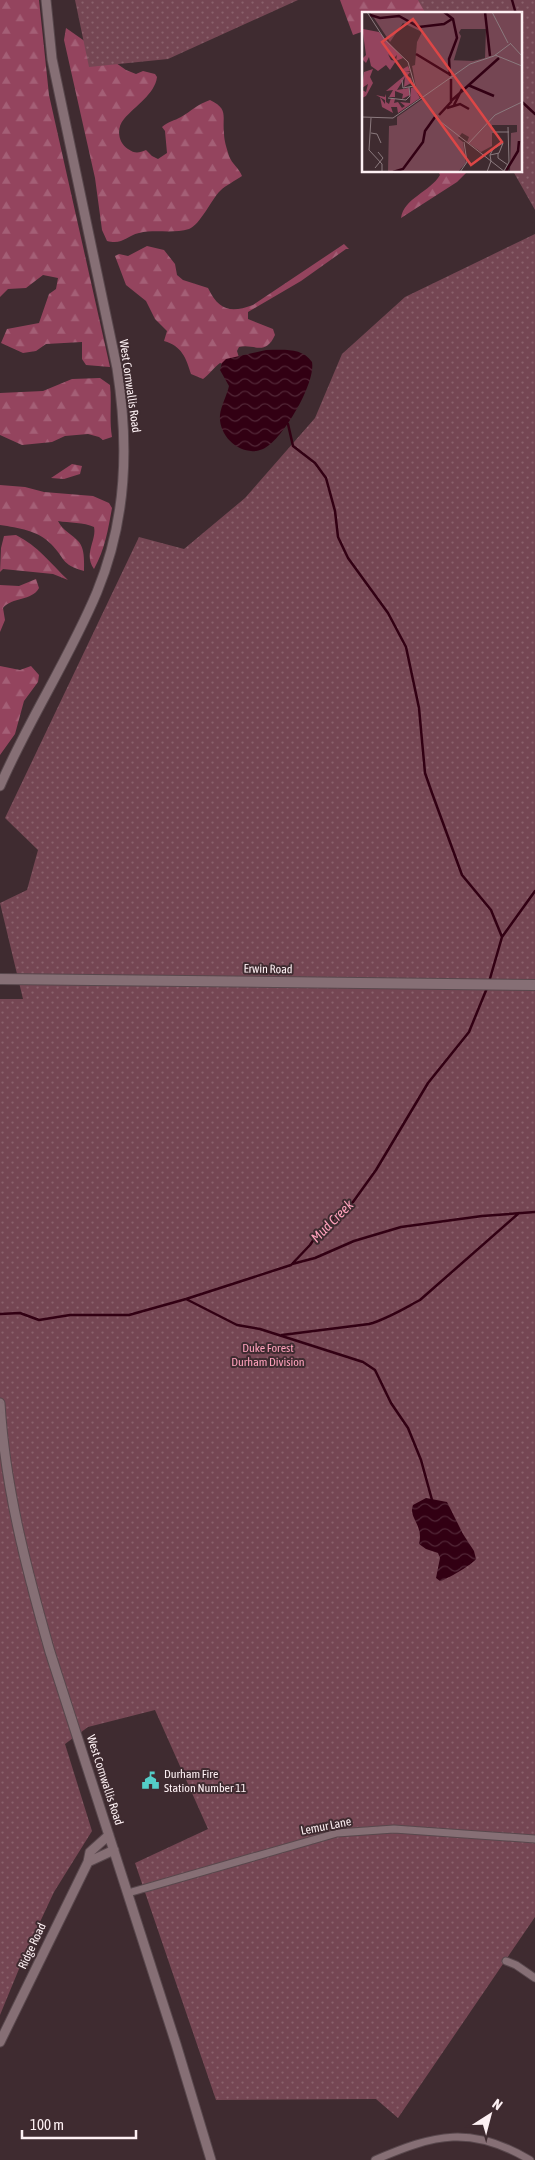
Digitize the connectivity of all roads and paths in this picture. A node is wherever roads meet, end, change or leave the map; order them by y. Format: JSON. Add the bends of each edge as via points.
{"nodes":[{"id":1,"x":46,"y":0,"type":"edge"},
{"id":2,"x":1,"y":781,"type":"edge"},
{"id":3,"x":0,"y":979,"type":"edge"},
{"id":4,"x":535,"y":985,"type":"edge"},
{"id":5,"x":0,"y":1403,"type":"edge"},
{"id":6,"x":109,"y":1835,"type":"junction"},
{"id":7,"x":535,"y":1839,"type":"edge"},
{"id":8,"x":114,"y":1850,"type":"junction"},
{"id":9,"x":88,"y":1862,"type":"junction"},
{"id":10,"x":128,"y":1893,"type":"junction"},
{"id":11,"x":506,"y":1961,"type":"dead end"},
{"id":12,"x":535,"y":1978,"type":"edge"},
{"id":13,"x":0,"y":2042,"type":"edge"},
{"id":14,"x":211,"y":2160,"type":"edge"},
{"id":15,"x":375,"y":2160,"type":"edge"},
{"id":16,"x":530,"y":2160,"type":"edge"}],
"edges":[{"from":1,"to":2,"type":"street","name":"West Cornwallis Road","via":[[53,68],[117,368],[124,414],[124,472],[117,522],[99,585]]},
{"from":3,"to":4,"type":"main road","name":"Erwin Road"},
{"from":5,"to":6,"type":"street","name":"West Cornwallis Road","via":[[8,1474],[29,1577]]},
{"from":6,"to":8,"type":"street","name":"West Cornwallis Road"},
{"from":6,"to":9,"type":"street","name":"Ridge Road","via":[[90,1852]]},
{"from":7,"to":10,"type":"street","name":"Lemur Lane","via":[[394,1829],[337,1833]]},
{"from":8,"to":9,"type":"street"},
{"from":8,"to":10,"type":"street","name":"West Cornwallis Road"},
{"from":9,"to":13,"type":"street","name":"Ridge Road"},
{"from":10,"to":14,"type":"street","name":"West Cornwallis Road"},
{"from":11,"to":12,"type":"street"},
{"from":15,"to":16,"type":"street","via":[[432,2139],[460,2136],[491,2142]]}]}
